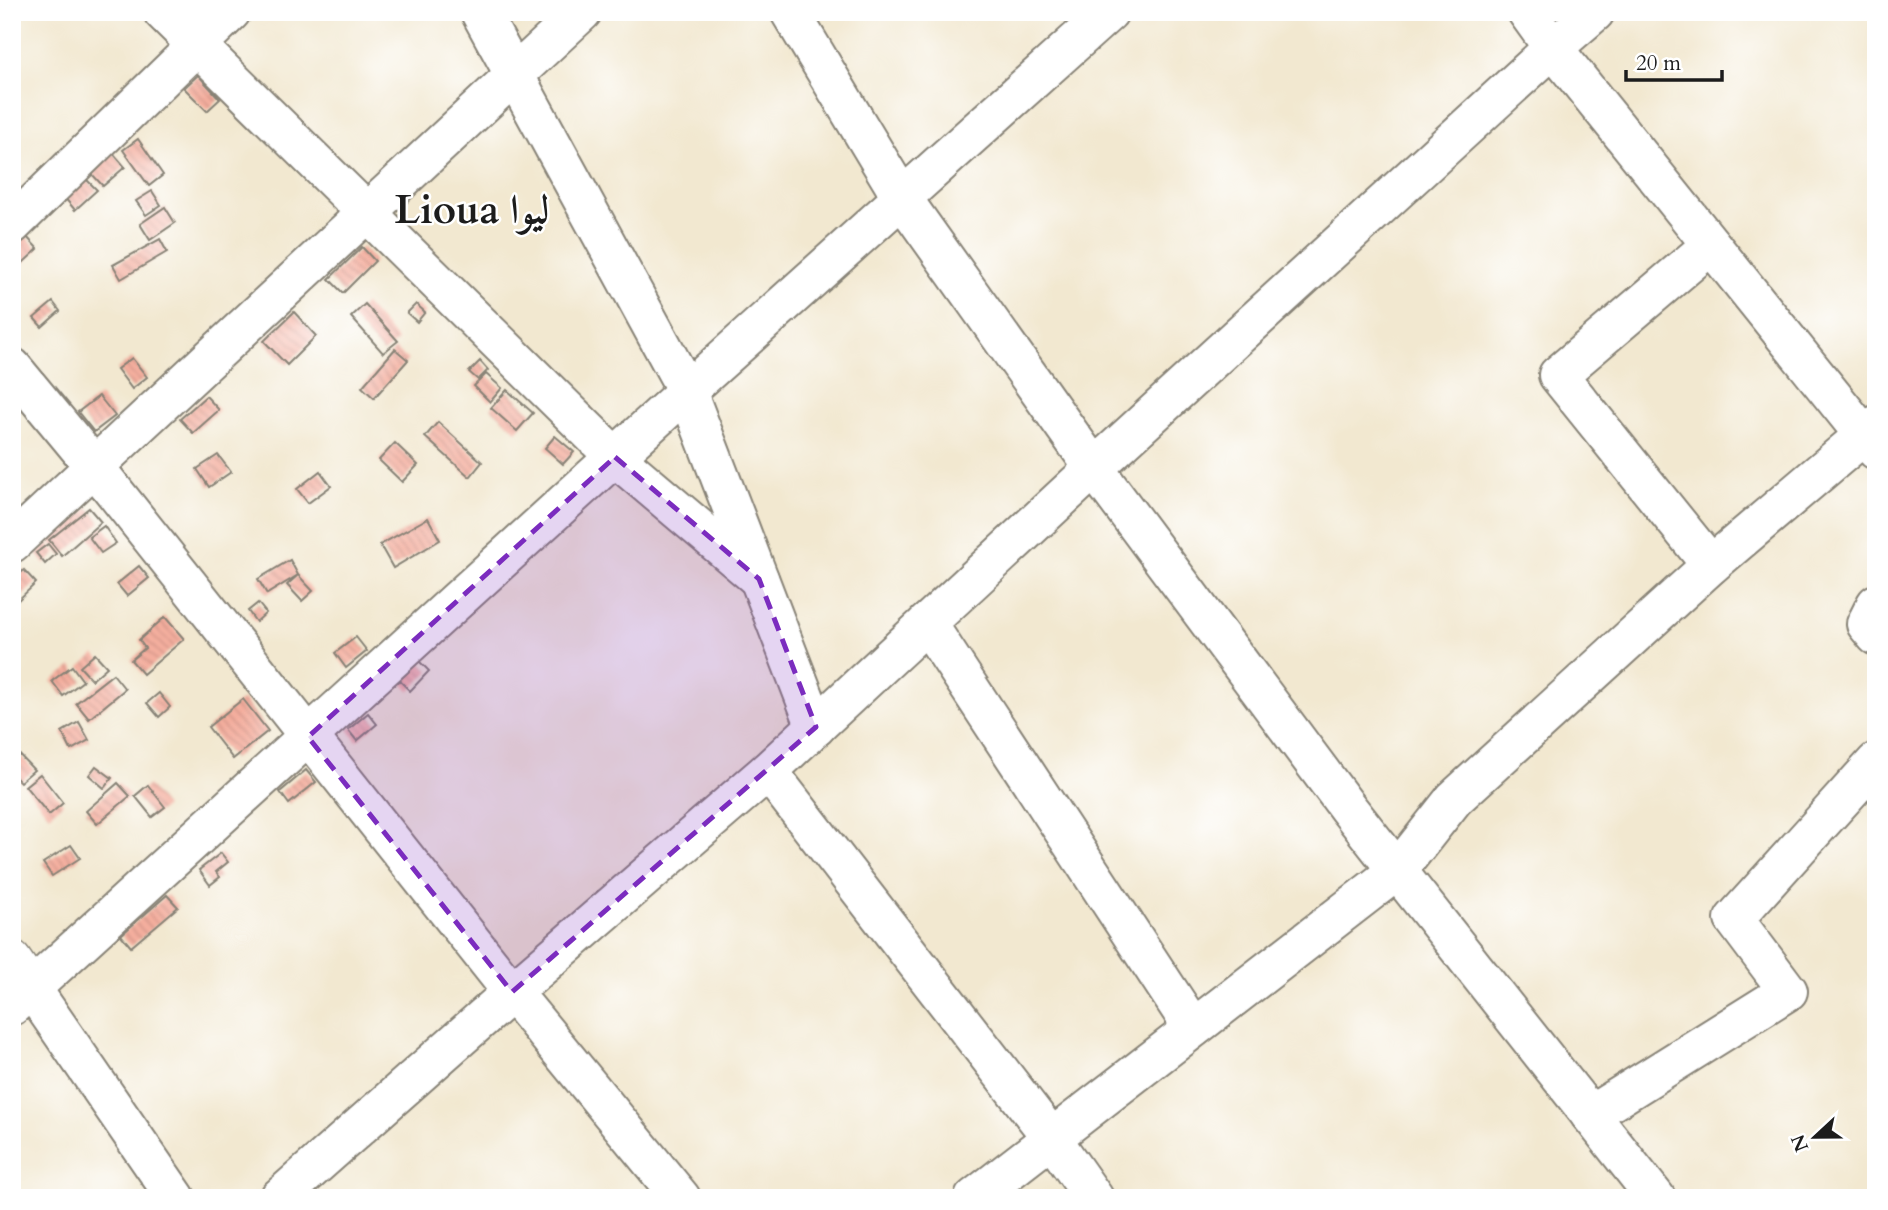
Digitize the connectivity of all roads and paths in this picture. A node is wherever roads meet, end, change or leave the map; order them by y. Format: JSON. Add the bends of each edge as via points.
{"nodes":[{"id":1,"x":163,"y":12,"type":"edge"},
{"id":2,"x":231,"y":12,"type":"edge"},
{"id":3,"x":480,"y":12,"type":"edge"},
{"id":4,"x":582,"y":12,"type":"edge"},
{"id":5,"x":790,"y":12,"type":"edge"},
{"id":6,"x":1109,"y":12,"type":"edge"},
{"id":7,"x":1527,"y":12,"type":"edge"},
{"id":8,"x":1595,"y":12,"type":"edge"},
{"id":9,"x":197,"y":46,"type":"junction"},
{"id":10,"x":1553,"y":47,"type":"junction"},
{"id":11,"x":514,"y":75,"type":"junction"},
{"id":12,"x":902,"y":198,"type":"junction"},
{"id":13,"x":367,"y":212,"type":"junction"},
{"id":14,"x":12,"y":225,"type":"edge"},
{"id":15,"x":1711,"y":245,"type":"junction"},
{"id":16,"x":12,"y":367,"type":"edge"},
{"id":17,"x":687,"y":391,"type":"junction"},
{"id":18,"x":1872,"y":437,"type":"edge"},
{"id":19,"x":615,"y":457,"type":"junction"},
{"id":20,"x":94,"y":466,"type":"junction"},
{"id":21,"x":1094,"y":468,"type":"junction"},
{"id":22,"x":12,"y":543,"type":"edge"},
{"id":23,"x":1712,"y":565,"type":"junction"},
{"id":24,"x":759,"y":579,"type":"junction"},
{"id":25,"x":1876,"y":604,"type":"edge"},
{"id":26,"x":927,"y":623,"type":"junction"},
{"id":27,"x":1876,"y":636,"type":"edge"},
{"id":28,"x":816,"y":727,"type":"junction"},
{"id":29,"x":308,"y":737,"type":"junction"},
{"id":30,"x":1876,"y":762,"type":"edge"},
{"id":31,"x":768,"y":771,"type":"junction"},
{"id":32,"x":1397,"y":870,"type":"junction"},
{"id":33,"x":19,"y":984,"type":"edge"},
{"id":34,"x":512,"y":992,"type":"junction"},
{"id":35,"x":1192,"y":1028,"type":"junction"},
{"id":36,"x":1590,"y":1115,"type":"junction"},
{"id":37,"x":1051,"y":1137,"type":"junction"},
{"id":38,"x":176,"y":1198,"type":"edge"},
{"id":39,"x":279,"y":1198,"type":"edge"},
{"id":40,"x":681,"y":1198,"type":"edge"},
{"id":41,"x":974,"y":1198,"type":"edge"},
{"id":42,"x":1094,"y":1198,"type":"edge"},
{"id":43,"x":1656,"y":1198,"type":"edge"}],
"edges":[{"from":1,"to":9,"type":"street"},
{"from":2,"to":9,"type":"street"},
{"from":3,"to":11,"type":"street"},
{"from":4,"to":11,"type":"street"},
{"from":5,"to":12,"type":"street"},
{"from":6,"to":12,"type":"street"},
{"from":7,"to":10,"type":"street"},
{"from":8,"to":10,"type":"street"},
{"from":9,"to":13,"type":"street"},
{"from":9,"to":14,"type":"street"},
{"from":10,"to":15,"type":"street"},
{"from":10,"to":21,"type":"street"},
{"from":11,"to":13,"type":"street"},
{"from":11,"to":17,"type":"street"},
{"from":12,"to":17,"type":"street"},
{"from":12,"to":21,"type":"street"},
{"from":13,"to":19,"type":"street"},
{"from":13,"to":20,"type":"street"},
{"from":15,"to":18,"type":"street"},
{"from":15,"to":23,"type":"street","via":[[1558,375]]},
{"from":16,"to":20,"type":"street"},
{"from":17,"to":19,"type":"street"},
{"from":17,"to":24,"type":"street"},
{"from":18,"to":23,"type":"street"},
{"from":19,"to":24,"type":"street"},
{"from":19,"to":29,"type":"street"},
{"from":20,"to":22,"type":"street"},
{"from":20,"to":29,"type":"street"},
{"from":21,"to":26,"type":"street"},
{"from":21,"to":32,"type":"street"},
{"from":23,"to":32,"type":"street","via":[[1454,799]]},
{"from":24,"to":28,"type":"street"},
{"from":25,"to":27,"type":"street","via":[[1866,624]]},
{"from":26,"to":28,"type":"street"},
{"from":26,"to":35,"type":"street"},
{"from":28,"to":31,"type":"street"},
{"from":29,"to":33,"type":"street"},
{"from":29,"to":34,"type":"street"},
{"from":30,"to":36,"type":"street","via":[[1734,919],[1788,991]]},
{"from":31,"to":34,"type":"street"},
{"from":31,"to":37,"type":"street"},
{"from":32,"to":35,"type":"street"},
{"from":32,"to":36,"type":"street"},
{"from":33,"to":38,"type":"street"},
{"from":34,"to":39,"type":"street"},
{"from":34,"to":40,"type":"street"},
{"from":35,"to":37,"type":"street"},
{"from":36,"to":43,"type":"street"},
{"from":37,"to":41,"type":"street"},
{"from":37,"to":42,"type":"street"}]}
